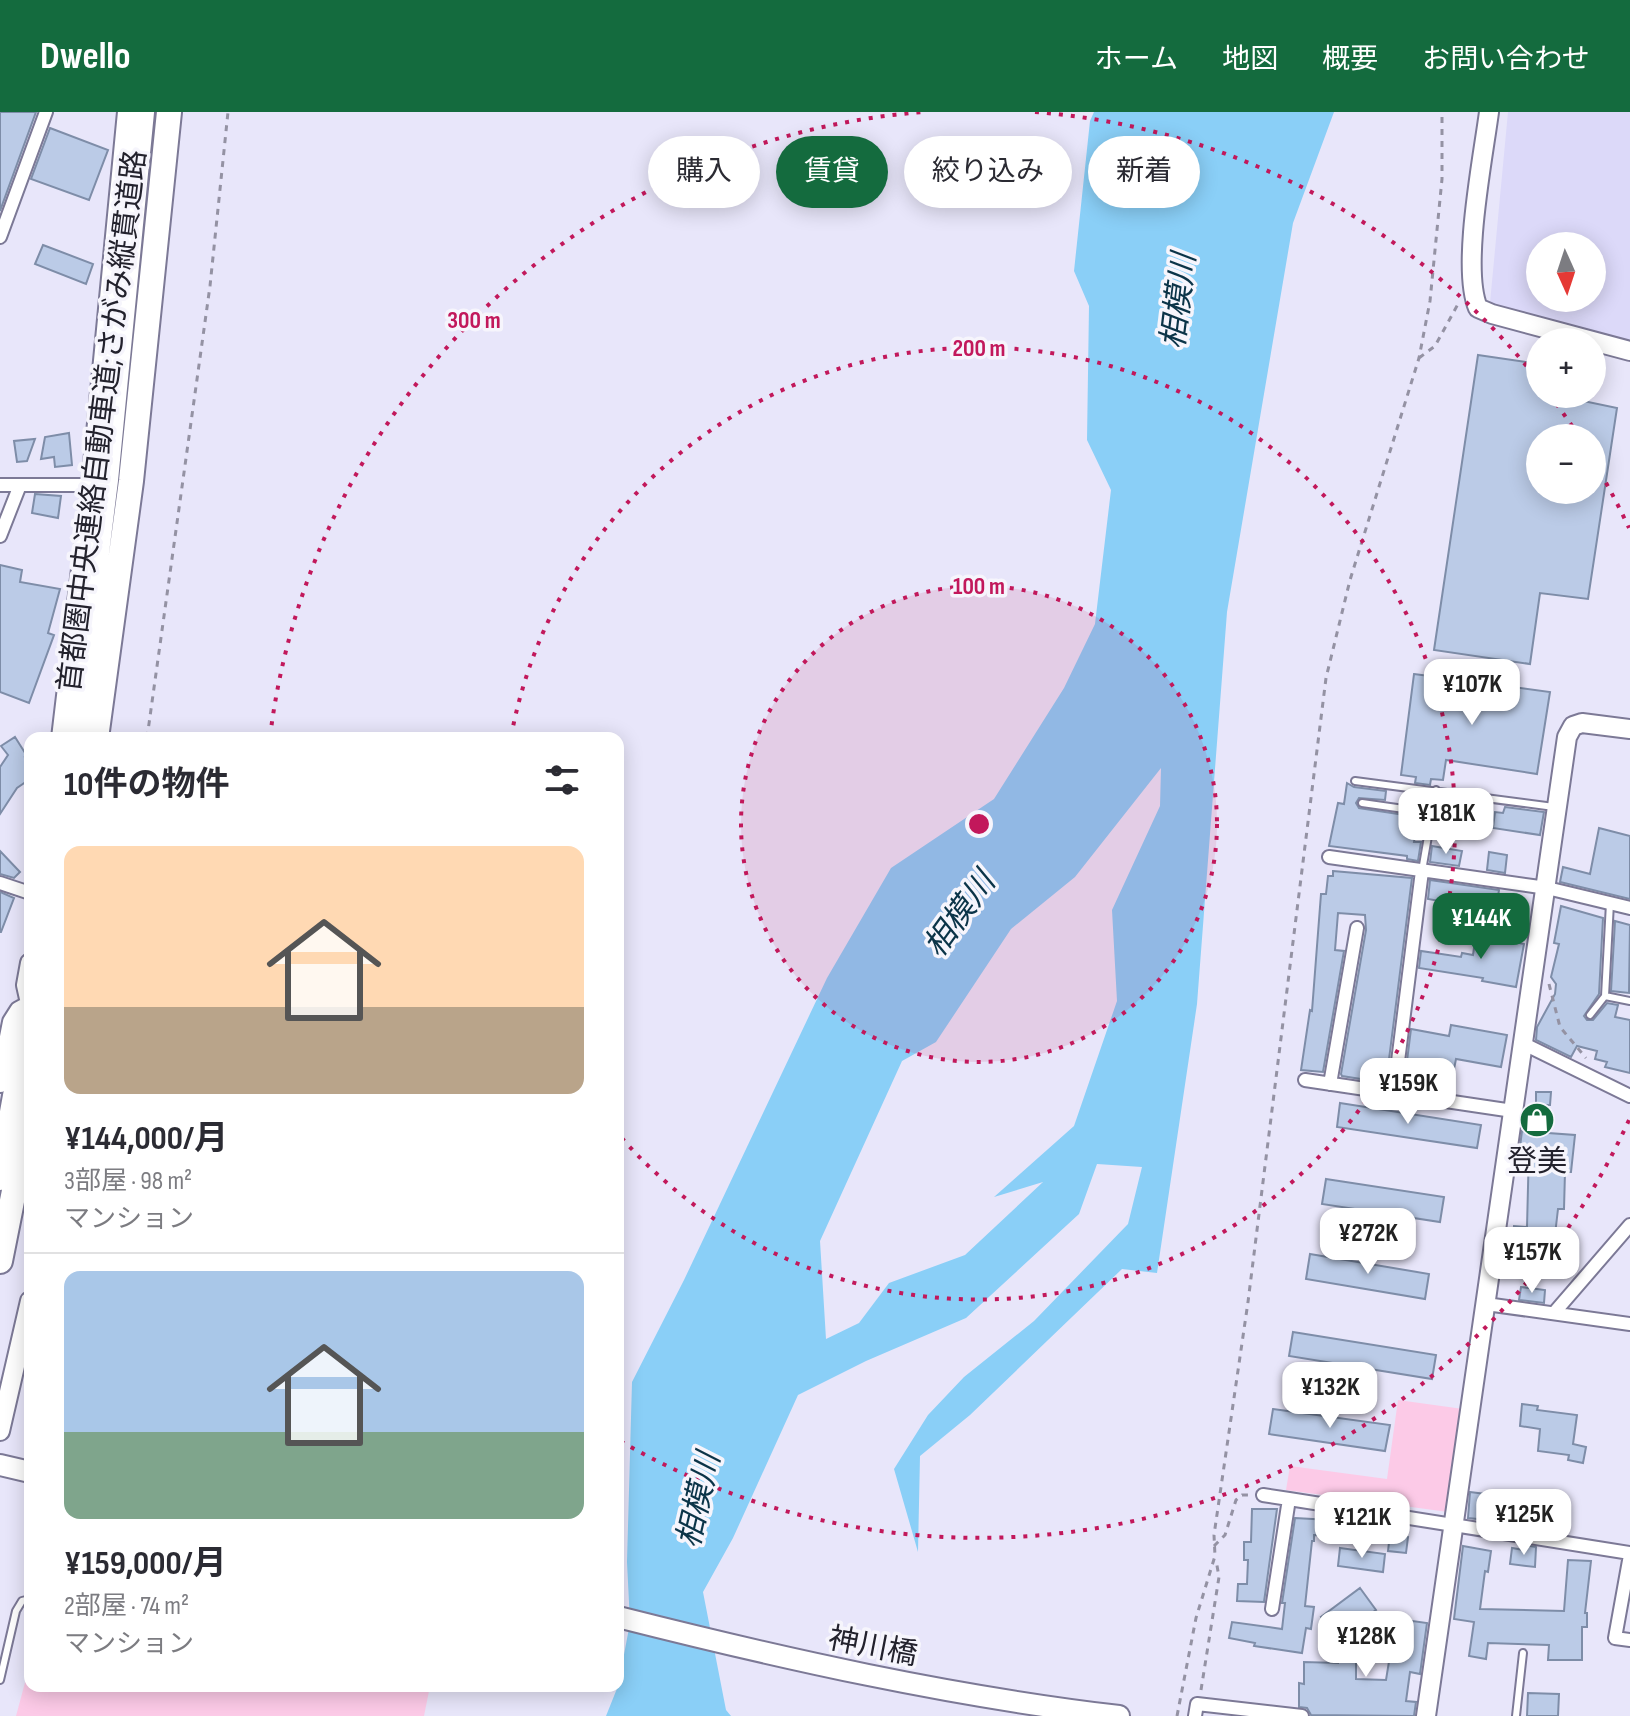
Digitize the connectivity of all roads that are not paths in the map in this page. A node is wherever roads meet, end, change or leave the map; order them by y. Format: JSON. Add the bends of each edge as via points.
{"nodes":[{"id":1,"x":46,"y":112,"type":"edge"},
{"id":2,"x":127,"y":112,"type":"edge"},
{"id":3,"x":142,"y":112,"type":"edge"},
{"id":4,"x":169,"y":112,"type":"edge"},
{"id":5,"x":1489,"y":112,"type":"edge"},
{"id":6,"x":0,"y":237,"type":"edge"},
{"id":7,"x":1630,"y":351,"type":"edge"},
{"id":8,"x":0,"y":485,"type":"edge"},
{"id":9,"x":20,"y":485,"type":"junction"},
{"id":10,"x":91,"y":485,"type":"junction"},
{"id":11,"x":0,"y":536,"type":"edge"},
{"id":12,"x":1630,"y":729,"type":"edge"},
{"id":13,"x":62,"y":732,"type":"edge"},
{"id":14,"x":75,"y":732,"type":"edge"},
{"id":15,"x":97,"y":732,"type":"edge"},
{"id":16,"x":1355,"y":781,"type":"dead end"},
{"id":17,"x":1436,"y":790,"type":"junction"},
{"id":18,"x":1362,"y":803,"type":"dead end"},
{"id":19,"x":1558,"y":808,"type":"junction"},
{"id":20,"x":1432,"y":813,"type":"junction"},
{"id":21,"x":1329,"y":857,"type":"dead end"},
{"id":22,"x":1422,"y":871,"type":"junction"},
{"id":23,"x":0,"y":883,"type":"edge"},
{"id":24,"x":1547,"y":888,"type":"junction"},
{"id":25,"x":24,"y":891,"type":"edge"},
{"id":26,"x":1610,"y":903,"type":"junction"},
{"id":27,"x":1630,"y":908,"type":"edge"},
{"id":28,"x":1357,"y":928,"type":"dead end"},
{"id":29,"x":1605,"y":996,"type":"junction"},
{"id":30,"x":1630,"y":1001,"type":"edge"},
{"id":31,"x":24,"y":1008,"type":"edge"},
{"id":32,"x":1590,"y":1015,"type":"dead end"},
{"id":33,"x":1524,"y":1044,"type":"junction"},
{"id":34,"x":24,"y":1047,"type":"edge"},
{"id":35,"x":1305,"y":1080,"type":"dead end"},
{"id":36,"x":0,"y":1083,"type":"edge"},
{"id":37,"x":1330,"y":1084,"type":"junction"},
{"id":38,"x":1394,"y":1093,"type":"junction"},
{"id":39,"x":1630,"y":1096,"type":"edge"},
{"id":40,"x":1513,"y":1111,"type":"junction"},
{"id":41,"x":24,"y":1141,"type":"edge"},
{"id":42,"x":0,"y":1178,"type":"edge"},
{"id":43,"x":1630,"y":1225,"type":"edge"},
{"id":44,"x":0,"y":1261,"type":"edge"},
{"id":45,"x":1486,"y":1304,"type":"junction"},
{"id":46,"x":1554,"y":1313,"type":"junction"},
{"id":47,"x":1630,"y":1324,"type":"edge"},
{"id":48,"x":24,"y":1327,"type":"edge"},
{"id":49,"x":0,"y":1431,"type":"edge"},
{"id":50,"x":1263,"y":1495,"type":"road end"},
{"id":51,"x":1289,"y":1499,"type":"junction"},
{"id":52,"x":1454,"y":1524,"type":"junction"},
{"id":53,"x":1630,"y":1554,"type":"edge"},
{"id":54,"x":24,"y":1600,"type":"edge"},
{"id":55,"x":1272,"y":1609,"type":"dead end"},
{"id":56,"x":624,"y":1619,"type":"edge"},
{"id":57,"x":1630,"y":1640,"type":"edge"},
{"id":58,"x":1523,"y":1653,"type":"dead end"},
{"id":59,"x":0,"y":1680,"type":"edge"},
{"id":60,"x":1196,"y":1710,"type":"edge"},
{"id":61,"x":1119,"y":1716,"type":"edge"},
{"id":62,"x":1302,"y":1716,"type":"edge"},
{"id":63,"x":1426,"y":1716,"type":"edge"},
{"id":64,"x":1516,"y":1716,"type":"edge"}],
"edges":[{"from":1,"to":6,"type":"street"},
{"from":2,"to":10,"type":"street"},
{"from":3,"to":14,"type":"highway","name":"首都圏中央連絡自動車道;さがみ縦貫道路","via":[[108,464]]},
{"from":4,"to":15,"type":"highway","name":"首都圏中央連絡自動車道;さがみ縦貫道路","via":[[131,481]]},
{"from":5,"to":7,"type":"street","via":[[1474,227],[1472,279],[1478,308]]},
{"from":8,"to":9,"type":"street"},
{"from":9,"to":10,"type":"street"},
{"from":9,"to":11,"type":"street"},
{"from":10,"to":13,"type":"street"},
{"from":12,"to":19,"type":"street","via":[[1573,726]]},
{"from":16,"to":17,"type":"lane"},
{"from":17,"to":19,"type":"lane"},
{"from":17,"to":20,"type":"lane"},
{"from":18,"to":20,"type":"lane"},
{"from":19,"to":24,"type":"street"},
{"from":20,"to":22,"type":"lane"},
{"from":21,"to":22,"type":"street"},
{"from":22,"to":24,"type":"street"},
{"from":22,"to":38,"type":"street"},
{"from":23,"to":25,"type":"street"},
{"from":24,"to":26,"type":"street"},
{"from":24,"to":33,"type":"street"},
{"from":26,"to":27,"type":"street"},
{"from":26,"to":29,"type":"lane"},
{"from":28,"to":37,"type":"street"},
{"from":29,"to":30,"type":"lane"},
{"from":29,"to":32,"type":"lane"},
{"from":31,"to":36,"type":"street","via":[[12,1022]]},
{"from":33,"to":39,"type":"street"},
{"from":33,"to":40,"type":"street"},
{"from":34,"to":42,"type":"highway"},
{"from":35,"to":37,"type":"street"},
{"from":37,"to":38,"type":"street"},
{"from":38,"to":40,"type":"street"},
{"from":40,"to":45,"type":"street"},
{"from":41,"to":44,"type":"highway"},
{"from":43,"to":46,"type":"street"},
{"from":45,"to":46,"type":"street"},
{"from":45,"to":52,"type":"street"},
{"from":46,"to":47,"type":"street"},
{"from":48,"to":49,"type":"street"},
{"from":50,"to":51,"type":"street"},
{"from":51,"to":52,"type":"street"},
{"from":51,"to":55,"type":"street"},
{"from":52,"to":53,"type":"street"},
{"from":52,"to":63,"type":"street"},
{"from":53,"to":57,"type":"street","via":[[1615,1638]]},
{"from":54,"to":59,"type":"lane","via":[[16,1611]]},
{"from":56,"to":61,"type":"main road","name":"神川橋","via":[[880,1679]]},
{"from":58,"to":64,"type":"lane"},
{"from":60,"to":62,"type":"street"}]}
